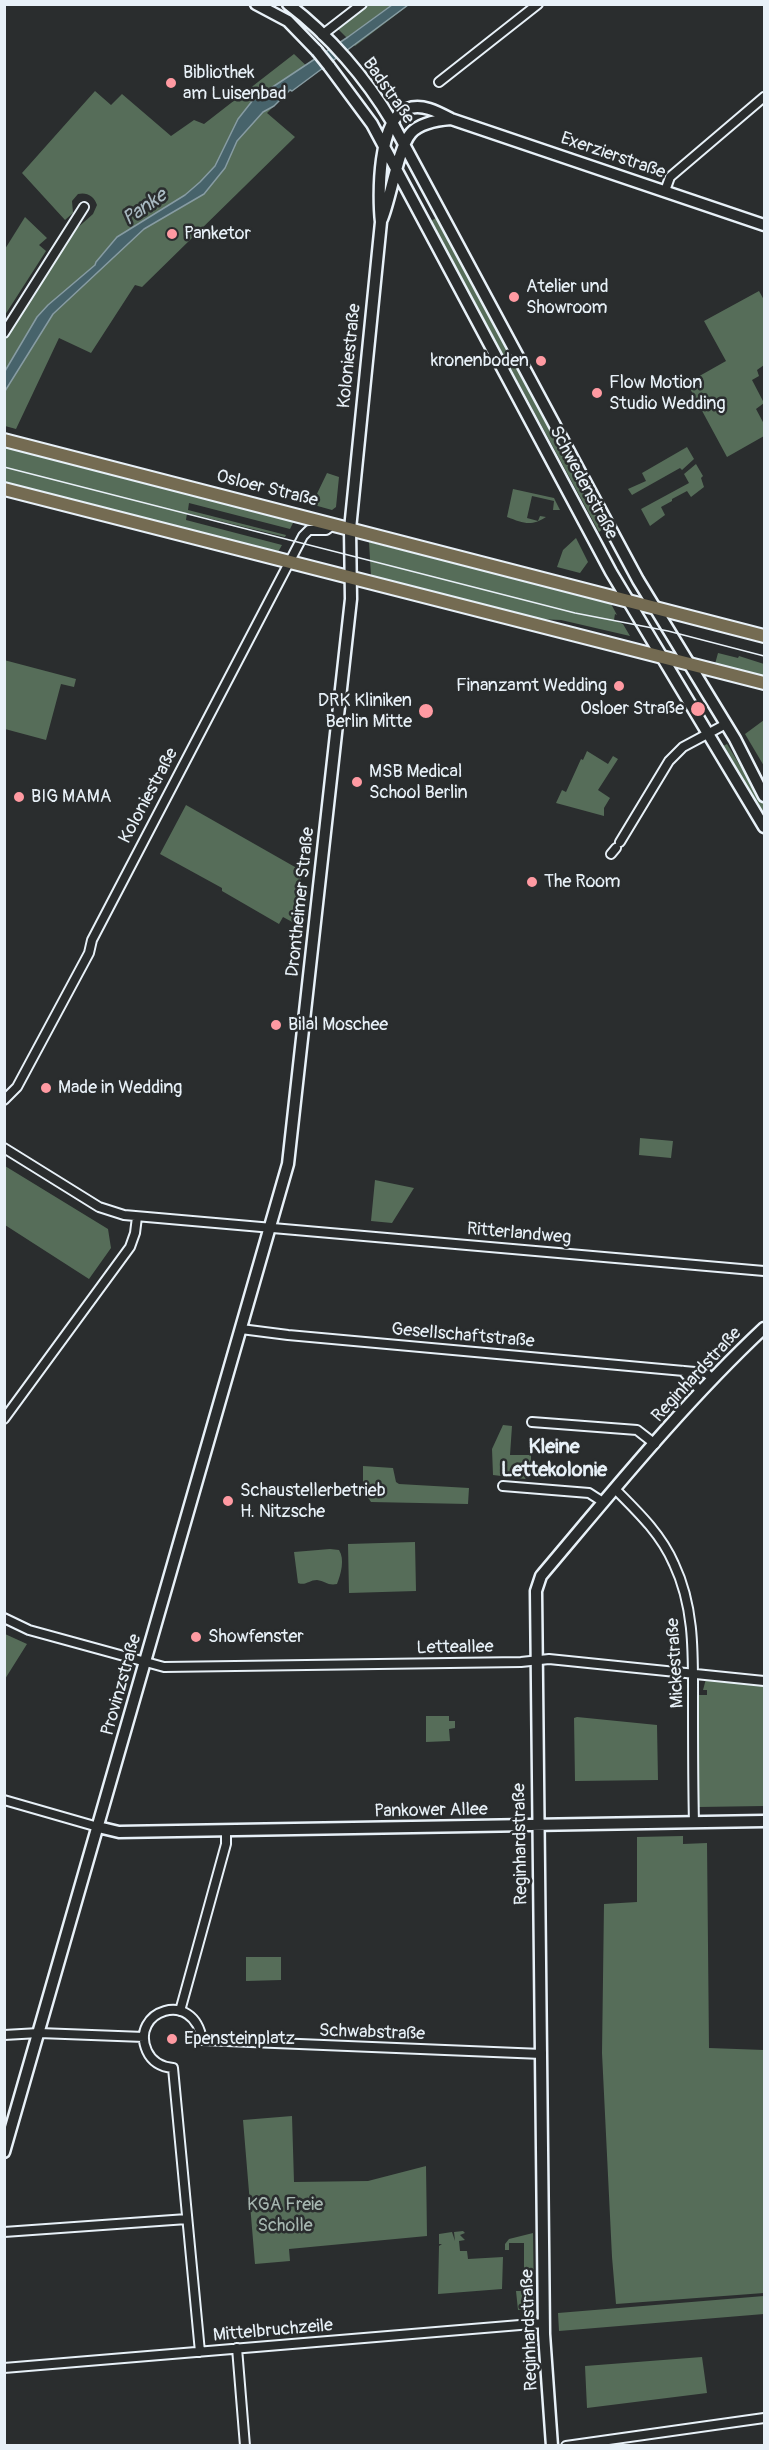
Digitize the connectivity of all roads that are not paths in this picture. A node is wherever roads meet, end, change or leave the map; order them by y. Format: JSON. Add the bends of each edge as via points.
{"nodes":[{"id":1,"x":256,"y":4,"type":"edge"},
{"id":2,"x":288,"y":4,"type":"edge"},
{"id":3,"x":362,"y":4,"type":"edge"},
{"id":4,"x":538,"y":4,"type":"edge"},
{"id":5,"x":325,"y":38,"type":"junction"},
{"id":6,"x":439,"y":82,"type":"dead end"},
{"id":7,"x":765,"y":97,"type":"edge"},
{"id":8,"x":451,"y":119,"type":"junction"},
{"id":9,"x":392,"y":122,"type":"junction"},
{"id":10,"x":405,"y":144,"type":"junction"},
{"id":11,"x":385,"y":148,"type":"junction"},
{"id":12,"x":397,"y":169,"type":"junction"},
{"id":13,"x":665,"y":191,"type":"junction"},
{"id":14,"x":84,"y":207,"type":"dead end"},
{"id":15,"x":381,"y":222,"type":"junction"},
{"id":16,"x":765,"y":225,"type":"edge"},
{"id":17,"x":4,"y":333,"type":"edge"},
{"id":18,"x":4,"y":440,"type":"edge"},
{"id":19,"x":4,"y":489,"type":"edge"},
{"id":20,"x":333,"y":525,"type":"junction"},
{"id":21,"x":350,"y":529,"type":"junction"},
{"id":22,"x":291,"y":562,"type":"junction"},
{"id":23,"x":351,"y":578,"type":"junction"},
{"id":24,"x":627,"y":600,"type":"junction"},
{"id":25,"x":653,"y":606,"type":"junction"},
{"id":26,"x":765,"y":636,"type":"edge"},
{"id":27,"x":660,"y":656,"type":"junction"},
{"id":28,"x":687,"y":663,"type":"junction"},
{"id":29,"x":765,"y":683,"type":"edge"},
{"id":30,"x":726,"y":724,"type":"junction"},
{"id":31,"x":708,"y":734,"type":"junction"},
{"id":32,"x":765,"y":796,"type":"edge"},
{"id":33,"x":765,"y":827,"type":"edge"},
{"id":34,"x":616,"y":848,"type":"dead end"},
{"id":35,"x":4,"y":1100,"type":"edge"},
{"id":36,"x":4,"y":1148,"type":"edge"},
{"id":37,"x":137,"y":1217,"type":"junction"},
{"id":38,"x":270,"y":1228,"type":"junction"},
{"id":39,"x":765,"y":1271,"type":"edge"},
{"id":40,"x":765,"y":1328,"type":"edge"},
{"id":41,"x":241,"y":1329,"type":"junction"},
{"id":42,"x":683,"y":1371,"type":"junction"},
{"id":43,"x":713,"y":1379,"type":"junction"},
{"id":44,"x":701,"y":1392,"type":"junction"},
{"id":45,"x":4,"y":1419,"type":"edge"},
{"id":46,"x":532,"y":1422,"type":"dead end"},
{"id":47,"x":655,"y":1444,"type":"junction"},
{"id":48,"x":503,"y":1486,"type":"dead end"},
{"id":49,"x":615,"y":1489,"type":"junction"},
{"id":50,"x":603,"y":1502,"type":"junction"},
{"id":51,"x":4,"y":1618,"type":"edge"},
{"id":52,"x":536,"y":1662,"type":"junction"},
{"id":53,"x":145,"y":1663,"type":"junction"},
{"id":54,"x":693,"y":1674,"type":"junction"},
{"id":55,"x":765,"y":1681,"type":"edge"},
{"id":56,"x":4,"y":1800,"type":"edge"},
{"id":57,"x":765,"y":1821,"type":"edge"},
{"id":58,"x":694,"y":1823,"type":"junction"},
{"id":59,"x":538,"y":1826,"type":"junction"},
{"id":60,"x":98,"y":1827,"type":"junction"},
{"id":61,"x":226,"y":1830,"type":"junction"},
{"id":62,"x":180,"y":2011,"type":"junction"},
{"id":63,"x":39,"y":2033,"type":"junction"},
{"id":64,"x":4,"y":2035,"type":"edge"},
{"id":65,"x":144,"y":2037,"type":"junction"},
{"id":66,"x":542,"y":2054,"type":"junction"},
{"id":67,"x":4,"y":2152,"type":"edge"},
{"id":68,"x":187,"y":2219,"type":"junction"},
{"id":69,"x":4,"y":2232,"type":"edge"},
{"id":70,"x":544,"y":2324,"type":"junction"},
{"id":71,"x":237,"y":2349,"type":"junction"},
{"id":72,"x":200,"y":2352,"type":"junction"},
{"id":73,"x":4,"y":2368,"type":"edge"},
{"id":74,"x":765,"y":2418,"type":"edge"},
{"id":75,"x":245,"y":2445,"type":"edge"},
{"id":76,"x":552,"y":2445,"type":"edge"},
{"id":77,"x":566,"y":2445,"type":"edge"}],
"edges":[{"from":1,"to":11,"type":"main road","name":"Badstraße","bridge":true,"via":[[288,21],[317,51]]},
{"from":2,"to":5,"type":"main road"},
{"from":3,"to":5,"type":"street"},
{"from":4,"to":6,"type":"street"},
{"from":5,"to":9,"type":"main road","name":"Badstraße"},
{"from":7,"to":13,"type":"street","via":[[670,177]]},
{"from":8,"to":9,"type":"main road","name":"Exerzierstraße","via":[[416,107],[400,112]]},
{"from":8,"to":10,"type":"main road","via":[[420,127]]},
{"from":8,"to":13,"type":"main road","name":"Exerzierstraße"},
{"from":9,"to":10,"type":"main road","name":"Badstraße"},
{"from":9,"to":11,"type":"main road","name":"Koloniestraße"},
{"from":10,"to":12,"type":"main road","name":"Koloniestraße"},
{"from":10,"to":25,"type":"main road","name":"Schwedenstraße"},
{"from":11,"to":12,"type":"main road","name":"Schwedenstraße"},
{"from":11,"to":15,"type":"main road","name":"Koloniestraße","via":[[378,199]]},
{"from":12,"to":15,"type":"main road","name":"Koloniestraße"},
{"from":12,"to":24,"type":"main road","name":"Schwedenstraße"},
{"from":13,"to":16,"type":"main road","name":"Exerzierstraße"},
{"from":14,"to":17,"type":"street"},
{"from":15,"to":21,"type":"main road","name":"Koloniestraße"},
{"from":18,"to":20,"type":"main road","name":"Osloer Straße"},
{"from":19,"to":22,"type":"main road"},
{"from":20,"to":21,"type":"main road","name":"Osloer Straße"},
{"from":20,"to":22,"type":"street","name":"Koloniestraße","via":[[326,530],[307,531]]},
{"from":21,"to":23,"type":"main road","name":"Koloniestraße"},
{"from":21,"to":24,"type":"main road","name":"Osloer Straße"},
{"from":22,"to":23,"type":"main road"},
{"from":22,"to":35,"type":"street","name":"Koloniestraße","via":[[92,940],[89,953],[17,1087]]},
{"from":23,"to":27,"type":"main road"},
{"from":23,"to":38,"type":"main road","name":"Drontheimer Straße","via":[[290,1150]]},
{"from":24,"to":25,"type":"main road","name":"Osloer Straße"},
{"from":24,"to":27,"type":"main road","name":"Schwedenstraße"},
{"from":25,"to":26,"type":"main road","name":"Osloer Straße"},
{"from":25,"to":28,"type":"main road","name":"Schwedenstraße"},
{"from":27,"to":28,"type":"main road"},
{"from":27,"to":31,"type":"main road","name":"Schwedenstraße"},
{"from":28,"to":29,"type":"main road"},
{"from":28,"to":30,"type":"main road","name":"Schwedenstraße"},
{"from":30,"to":31,"type":"street"},
{"from":30,"to":32,"type":"main road","name":"Schwedenstraße"},
{"from":31,"to":33,"type":"main road","name":"Schwedenstraße"},
{"from":31,"to":34,"type":"street","via":[[683,747],[669,761]]},
{"from":36,"to":37,"type":"street","name":"Ritterlandweg","via":[[107,1211]]},
{"from":37,"to":38,"type":"street","name":"Ritterlandweg"},
{"from":37,"to":45,"type":"street","via":[[130,1247]]},
{"from":38,"to":39,"type":"street","name":"Ritterlandweg"},
{"from":38,"to":41,"type":"main road","name":"Provinzstraße"},
{"from":40,"to":43,"type":"main road","name":"Reginhardstraße"},
{"from":41,"to":42,"type":"street","name":"Gesellschaftstraße"},
{"from":41,"to":53,"type":"main road","name":"Provinzstraße"},
{"from":42,"to":43,"type":"street","name":"Gesellschaftstraße","via":[[706,1373]]},
{"from":42,"to":44,"type":"street"},
{"from":43,"to":44,"type":"main road","name":"Reginhardstraße"},
{"from":44,"to":47,"type":"main road","name":"Reginhardstraße"},
{"from":46,"to":47,"type":"street","via":[[637,1431]]},
{"from":47,"to":49,"type":"main road","name":"Reginhardstraße"},
{"from":48,"to":50,"type":"street","via":[[589,1492]]},
{"from":49,"to":50,"type":"main road","name":"Reginhardstraße"},
{"from":49,"to":54,"type":"street","name":"Mickestraße","via":[[655,1532],[674,1563],[691,1619]]},
{"from":50,"to":52,"type":"main road","name":"Reginhardstraße","via":[[541,1576],[535,1607]]},
{"from":51,"to":53,"type":"street","name":"Letteallee","via":[[29,1630]]},
{"from":52,"to":53,"type":"street","name":"Letteallee","via":[[164,1667]]},
{"from":52,"to":54,"type":"street","name":"Letteallee","via":[[549,1659]]},
{"from":52,"to":59,"type":"main road","name":"Reginhardstraße"},
{"from":53,"to":60,"type":"main road","name":"Provinzstraße"},
{"from":54,"to":55,"type":"street","name":"Letteallee"},
{"from":54,"to":58,"type":"street","name":"Mickestraße"},
{"from":56,"to":60,"type":"street"},
{"from":57,"to":58,"type":"main road","name":"Pankower Allee"},
{"from":58,"to":59,"type":"main road","name":"Pankower Allee"},
{"from":59,"to":61,"type":"main road","name":"Pankower Allee"},
{"from":59,"to":66,"type":"main road","name":"Reginhardstraße"},
{"from":60,"to":61,"type":"main road","name":"Pankower Allee","via":[[120,1832]]},
{"from":60,"to":63,"type":"main road","name":"Provinzstraße"},
{"from":61,"to":62,"type":"street","via":[[226,1844]]},
{"from":62,"to":65,"type":"street","via":[[168,2010],[155,2016]]},
{"from":62,"to":66,"type":"street","name":"Schwabstraße","via":[[198,2024],[202,2040]]},
{"from":63,"to":64,"type":"street"},
{"from":63,"to":65,"type":"street"},
{"from":63,"to":67,"type":"main road","name":"Provinzstraße"},
{"from":65,"to":68,"type":"street","via":[[154,2061],[174,2068]]},
{"from":66,"to":70,"type":"main road","name":"Reginhardstraße"},
{"from":68,"to":69,"type":"street"},
{"from":68,"to":72,"type":"street"},
{"from":70,"to":71,"type":"street","name":"Mittelbruchzeile"},
{"from":70,"to":76,"type":"main road","name":"Reginhardstraße"},
{"from":71,"to":72,"type":"street","name":"Mittelbruchzeile"},
{"from":71,"to":75,"type":"street"},
{"from":72,"to":73,"type":"street","name":"Mittelbruchzeile"},
{"from":74,"to":77,"type":"street"}]}
